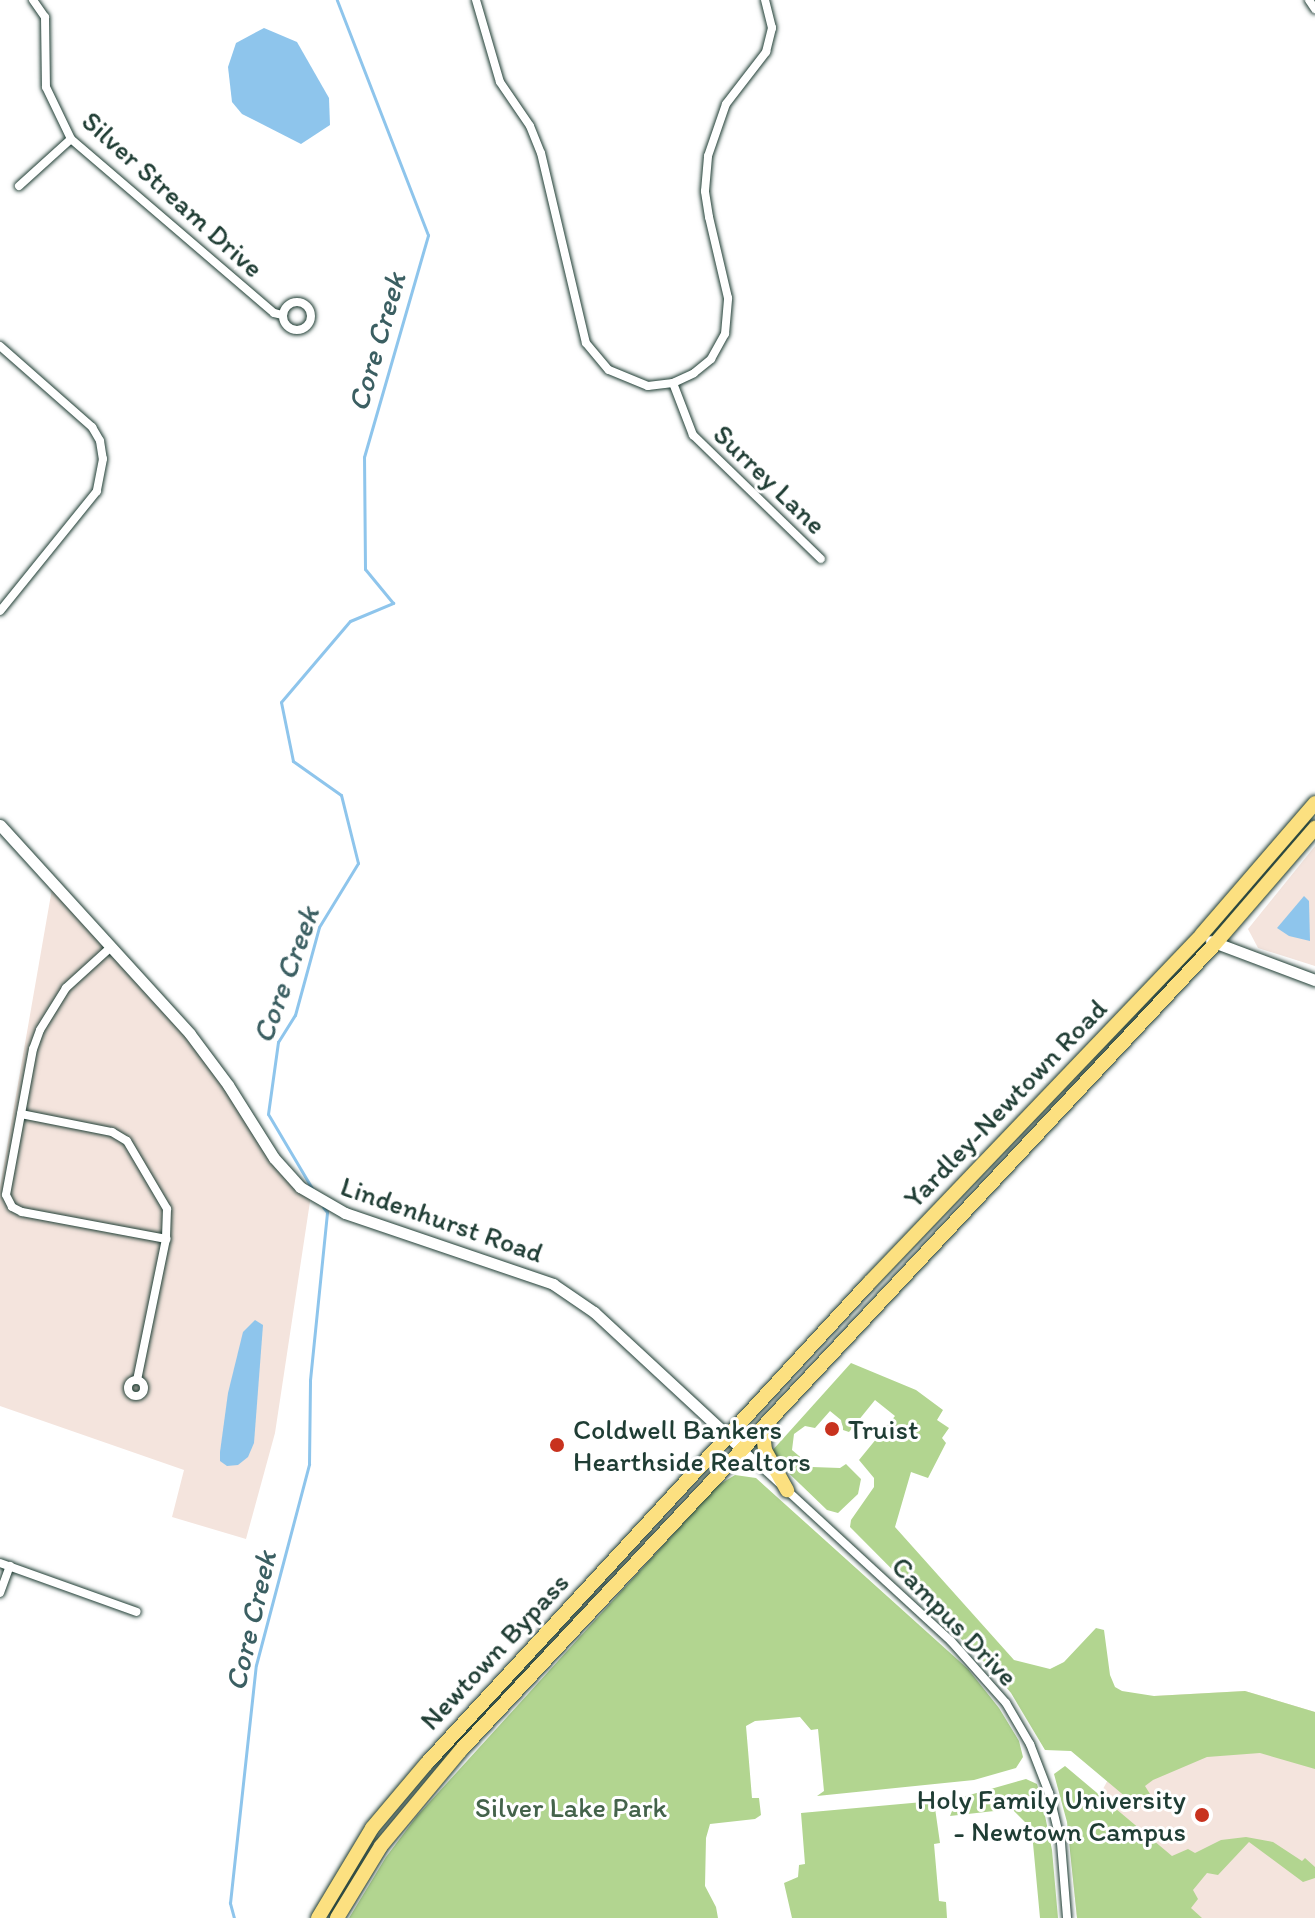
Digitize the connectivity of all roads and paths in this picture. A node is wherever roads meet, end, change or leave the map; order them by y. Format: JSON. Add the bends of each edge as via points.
{"nodes":[{"id":1,"x":33,"y":0,"type":"edge"},
{"id":2,"x":476,"y":0,"type":"edge"},
{"id":3,"x":765,"y":0,"type":"edge"},
{"id":4,"x":1309,"y":0,"type":"edge"},
{"id":5,"x":1315,"y":9,"type":"edge"},
{"id":6,"x":71,"y":139,"type":"junction"},
{"id":7,"x":19,"y":186,"type":"dead end"},
{"id":8,"x":283,"y":315,"type":"dead end"},
{"id":9,"x":0,"y":346,"type":"edge"},
{"id":10,"x":673,"y":383,"type":"junction"},
{"id":11,"x":821,"y":559,"type":"dead end"},
{"id":12,"x":0,"y":611,"type":"edge"},
{"id":13,"x":1315,"y":803,"type":"edge"},
{"id":14,"x":2,"y":831,"type":"edge"},
{"id":15,"x":1312,"y":833,"type":"edge"},
{"id":16,"x":1202,"y":934,"type":"junction"},
{"id":17,"x":1214,"y":945,"type":"junction"},
{"id":18,"x":111,"y":947,"type":"junction"},
{"id":19,"x":1315,"y":980,"type":"edge"},
{"id":20,"x":21,"y":1114,"type":"junction"},
{"id":21,"x":166,"y":1239,"type":"junction"},
{"id":22,"x":137,"y":1380,"type":"dead end"},
{"id":23,"x":772,"y":1417,"type":"junction"},
{"id":24,"x":729,"y":1436,"type":"junction"},
{"id":25,"x":741,"y":1448,"type":"junction"},
{"id":26,"x":787,"y":1490,"type":"junction"},
{"id":27,"x":5,"y":1564,"type":"edge"},
{"id":28,"x":0,"y":1593,"type":"edge"},
{"id":29,"x":137,"y":1612,"type":"dead end"},
{"id":30,"x":318,"y":1918,"type":"edge"},
{"id":31,"x":337,"y":1918,"type":"edge"},
{"id":32,"x":1067,"y":1918,"type":"edge"}],
"edges":[{"from":1,"to":6,"type":"street","name":"Silver Stream Drive","via":[[45,17],[46,87]]},
{"from":2,"to":10,"type":"street","via":[[500,82],[541,153],[586,343],[622,378],[648,386]]},
{"from":3,"to":10,"type":"street","via":[[772,28],[766,52],[722,111],[708,156],[705,191],[728,298],[727,326],[711,359]]},
{"from":4,"to":5,"type":"street"},
{"from":6,"to":7,"type":"street"},
{"from":6,"to":8,"type":"street","name":"Silver Stream Drive","via":[[274,313]]},
{"from":9,"to":12,"type":"street","via":[[92,427],[103,459],[97,491]]},
{"from":10,"to":11,"type":"street","name":"Surrey Lane","via":[[693,435]]},
{"from":13,"to":16,"type":"highway","name":"Yardley-Newtown Road"},
{"from":14,"to":18,"type":"street","name":"Lindenhurst Road"},
{"from":15,"to":17,"type":"highway","name":"Yardley-Newtown Road"},
{"from":16,"to":17,"type":"street"},
{"from":16,"to":24,"type":"highway","name":"Yardley-Newtown Road"},
{"from":17,"to":19,"type":"street"},
{"from":17,"to":23,"type":"highway","name":"Yardley-Newtown Road"},
{"from":18,"to":20,"type":"street","via":[[52,1005],[33,1049]]},
{"from":18,"to":24,"type":"street","name":"Lindenhurst Road","via":[[211,1060],[274,1158],[311,1195],[433,1245],[553,1284],[594,1312]]},
{"from":20,"to":21,"type":"street","via":[[112,1132],[127,1141],[167,1209]]},
{"from":20,"to":21,"type":"street","via":[[6,1195],[12,1207]]},
{"from":21,"to":22,"type":"street"},
{"from":23,"to":25,"type":"highway","name":"Yardley-Newtown Road"},
{"from":23,"to":26,"type":"highway","via":[[765,1450]]},
{"from":24,"to":25,"type":"street","name":"Lindenhurst Road"},
{"from":24,"to":30,"type":"highway","name":"Newtown Bypass","via":[[408,1784],[357,1851]]},
{"from":25,"to":26,"type":"street","name":"Campus Drive"},
{"from":25,"to":31,"type":"highway","name":"Newtown Bypass","via":[[431,1783],[381,1846]]},
{"from":26,"to":32,"type":"street","name":"Campus Drive","via":[[951,1641],[1006,1703],[1049,1793],[1061,1843]]},
{"from":27,"to":28,"type":"street"},
{"from":27,"to":29,"type":"street"}]}
